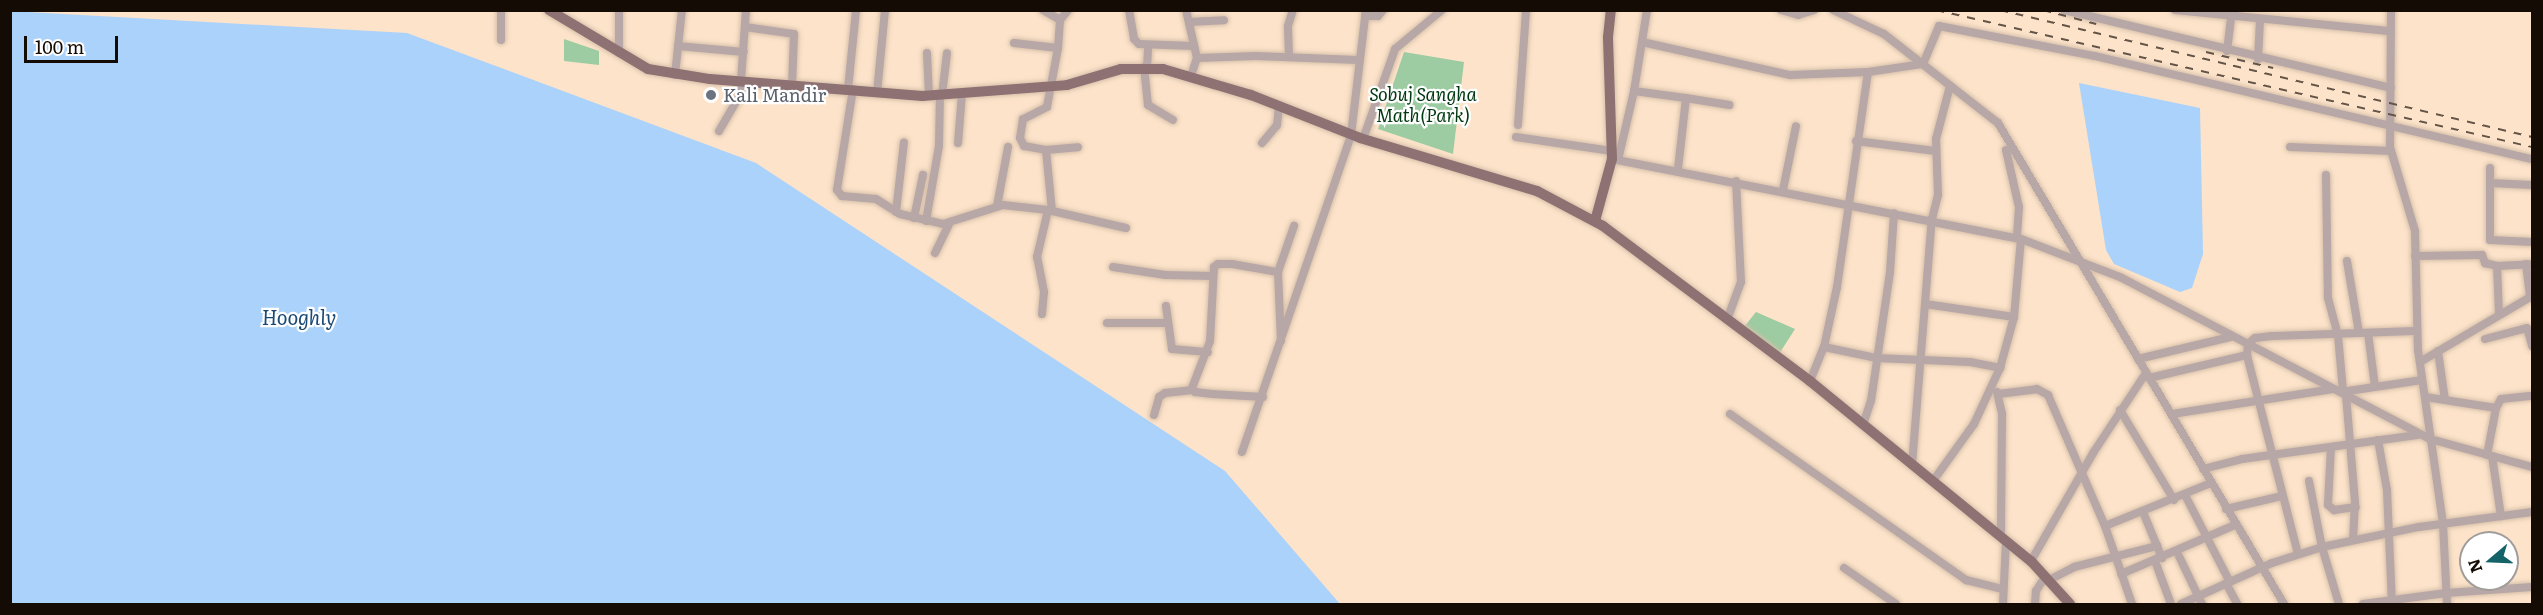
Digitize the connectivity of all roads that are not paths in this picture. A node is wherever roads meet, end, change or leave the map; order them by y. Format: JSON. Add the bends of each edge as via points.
{"nodes":[{"id":1,"x":501,"y":10,"type":"edge"},
{"id":2,"x":549,"y":10,"type":"edge"},
{"id":3,"x":619,"y":10,"type":"edge"},
{"id":4,"x":681,"y":10,"type":"edge"},
{"id":5,"x":746,"y":10,"type":"edge"},
{"id":6,"x":856,"y":10,"type":"edge"},
{"id":7,"x":885,"y":10,"type":"edge"},
{"id":8,"x":1043,"y":10,"type":"edge"},
{"id":9,"x":1068,"y":10,"type":"edge"},
{"id":10,"x":1129,"y":10,"type":"edge"},
{"id":11,"x":1186,"y":10,"type":"edge"},
{"id":12,"x":1293,"y":10,"type":"edge"},
{"id":13,"x":1383,"y":10,"type":"edge"},
{"id":14,"x":1442,"y":10,"type":"edge"},
{"id":15,"x":1526,"y":10,"type":"edge"},
{"id":16,"x":1611,"y":10,"type":"edge"},
{"id":17,"x":1647,"y":10,"type":"edge"},
{"id":18,"x":1781,"y":10,"type":"edge"},
{"id":19,"x":1814,"y":10,"type":"edge"},
{"id":20,"x":1833,"y":10,"type":"edge"},
{"id":21,"x":2064,"y":10,"type":"edge"},
{"id":22,"x":2175,"y":10,"type":"edge"},
{"id":23,"x":2391,"y":10,"type":"edge"},
{"id":24,"x":1365,"y":13,"type":"edge"},
{"id":25,"x":560,"y":14,"type":"edge"},
{"id":26,"x":2231,"y":19,"type":"junction"},
{"id":27,"x":1060,"y":20,"type":"junction"},
{"id":28,"x":1224,"y":20,"type":"dead end"},
{"id":29,"x":2260,"y":21,"type":"junction"},
{"id":30,"x":1189,"y":22,"type":"junction"},
{"id":31,"x":745,"y":27,"type":"junction"},
{"id":32,"x":2391,"y":31,"type":"junction"},
{"id":33,"x":501,"y":40,"type":"dead end"},
{"id":34,"x":1642,"y":42,"type":"junction"},
{"id":35,"x":1014,"y":43,"type":"dead end"},
{"id":36,"x":678,"y":46,"type":"junction"},
{"id":37,"x":1148,"y":46,"type":"junction"},
{"id":38,"x":1194,"y":46,"type":"junction"},
{"id":39,"x":1058,"y":48,"type":"junction"},
{"id":40,"x":2227,"y":51,"type":"junction"},
{"id":41,"x":744,"y":52,"type":"junction"},
{"id":42,"x":927,"y":53,"type":"dead end"},
{"id":43,"x":947,"y":53,"type":"dead end"},
{"id":44,"x":619,"y":55,"type":"junction"},
{"id":45,"x":1289,"y":56,"type":"junction"},
{"id":46,"x":1197,"y":58,"type":"junction"},
{"id":47,"x":2258,"y":59,"type":"junction"},
{"id":48,"x":1358,"y":60,"type":"junction"},
{"id":49,"x":1923,"y":64,"type":"junction"},
{"id":50,"x":1146,"y":68,"type":"junction"},
{"id":51,"x":1868,"y":72,"type":"junction"},
{"id":52,"x":675,"y":75,"type":"junction"},
{"id":53,"x":1191,"y":76,"type":"junction"},
{"id":54,"x":742,"y":82,"type":"junction"},
{"id":55,"x":792,"y":85,"type":"junction"},
{"id":56,"x":1950,"y":86,"type":"junction"},
{"id":57,"x":1051,"y":87,"type":"junction"},
{"id":58,"x":2391,"y":88,"type":"junction"},
{"id":59,"x":851,"y":89,"type":"junction"},
{"id":60,"x":1634,"y":91,"type":"junction"},
{"id":61,"x":877,"y":93,"type":"junction"},
{"id":62,"x":962,"y":93,"type":"junction"},
{"id":63,"x":937,"y":95,"type":"junction"},
{"id":64,"x":1686,"y":98,"type":"junction"},
{"id":65,"x":1279,"y":105,"type":"junction"},
{"id":66,"x":1729,"y":105,"type":"dead end"},
{"id":67,"x":1173,"y":120,"type":"dead end"},
{"id":68,"x":1518,"y":124,"type":"dead end"},
{"id":69,"x":1796,"y":126,"type":"dead end"},
{"id":70,"x":2391,"y":126,"type":"junction"},
{"id":71,"x":719,"y":131,"type":"dead end"},
{"id":72,"x":1351,"y":135,"type":"junction"},
{"id":73,"x":1516,"y":137,"type":"dead end"},
{"id":74,"x":1363,"y":139,"type":"junction"},
{"id":75,"x":1856,"y":141,"type":"junction"},
{"id":76,"x":904,"y":142,"type":"dead end"},
{"id":77,"x":958,"y":143,"type":"dead end"},
{"id":78,"x":1262,"y":143,"type":"dead end"},
{"id":79,"x":1008,"y":147,"type":"dead end"},
{"id":80,"x":1078,"y":147,"type":"dead end"},
{"id":81,"x":2290,"y":147,"type":"dead end"},
{"id":82,"x":1046,"y":150,"type":"junction"},
{"id":83,"x":2006,"y":150,"type":"dead end"},
{"id":84,"x":1935,"y":151,"type":"junction"},
{"id":85,"x":2391,"y":151,"type":"junction"},
{"id":86,"x":1614,"y":156,"type":"junction"},
{"id":87,"x":2532,"y":159,"type":"edge"},
{"id":88,"x":2490,"y":168,"type":"dead end"},
{"id":89,"x":1678,"y":169,"type":"junction"},
{"id":90,"x":922,"y":175,"type":"dead end"},
{"id":91,"x":2326,"y":175,"type":"dead end"},
{"id":92,"x":1736,"y":181,"type":"junction"},
{"id":93,"x":2490,"y":183,"type":"junction"},
{"id":94,"x":2532,"y":185,"type":"edge"},
{"id":95,"x":1783,"y":190,"type":"junction"},
{"id":96,"x":1846,"y":204,"type":"junction"},
{"id":97,"x":997,"y":206,"type":"junction"},
{"id":98,"x":1050,"y":210,"type":"junction"},
{"id":99,"x":896,"y":212,"type":"junction"},
{"id":100,"x":1894,"y":213,"type":"junction"},
{"id":101,"x":914,"y":218,"type":"junction"},
{"id":102,"x":1932,"y":219,"type":"junction"},
{"id":103,"x":926,"y":221,"type":"junction"},
{"id":104,"x":1595,"y":221,"type":"junction"},
{"id":105,"x":949,"y":224,"type":"junction"},
{"id":106,"x":1294,"y":226,"type":"dead end"},
{"id":107,"x":1126,"y":228,"type":"dead end"},
{"id":108,"x":2019,"y":239,"type":"junction"},
{"id":109,"x":2532,"y":242,"type":"edge"},
{"id":110,"x":935,"y":253,"type":"dead end"},
{"id":111,"x":2415,"y":256,"type":"junction"},
{"id":112,"x":2079,"y":260,"type":"junction"},
{"id":113,"x":2347,"y":261,"type":"dead end"},
{"id":114,"x":2529,"y":264,"type":"edge"},
{"id":115,"x":2497,"y":266,"type":"junction"},
{"id":116,"x":1113,"y":267,"type":"dead end"},
{"id":117,"x":1278,"y":272,"type":"junction"},
{"id":118,"x":1213,"y":276,"type":"junction"},
{"id":119,"x":2531,"y":297,"type":"edge"},
{"id":120,"x":1925,"y":303,"type":"junction"},
{"id":121,"x":1166,"y":306,"type":"dead end"},
{"id":122,"x":1042,"y":314,"type":"dead end"},
{"id":123,"x":2499,"y":314,"type":"junction"},
{"id":124,"x":2014,"y":317,"type":"junction"},
{"id":125,"x":1726,"y":320,"type":"junction"},
{"id":126,"x":1107,"y":323,"type":"dead end"},
{"id":127,"x":1168,"y":323,"type":"junction"},
{"id":128,"x":2417,"y":331,"type":"junction"},
{"id":129,"x":2363,"y":333,"type":"junction"},
{"id":130,"x":2338,"y":335,"type":"junction"},
{"id":131,"x":2230,"y":337,"type":"junction"},
{"id":132,"x":2484,"y":339,"type":"dead end"},
{"id":133,"x":2248,"y":344,"type":"junction"},
{"id":134,"x":1281,"y":345,"type":"junction"},
{"id":135,"x":2532,"y":345,"type":"edge"},
{"id":136,"x":1824,"y":347,"type":"junction"},
{"id":137,"x":2438,"y":351,"type":"junction"},
{"id":138,"x":1208,"y":352,"type":"junction"},
{"id":139,"x":2247,"y":356,"type":"junction"},
{"id":140,"x":1876,"y":358,"type":"junction"},
{"id":141,"x":1921,"y":359,"type":"junction"},
{"id":142,"x":2138,"y":359,"type":"junction"},
{"id":143,"x":2420,"y":362,"type":"junction"},
{"id":144,"x":2000,"y":368,"type":"junction"},
{"id":145,"x":2148,"y":376,"type":"junction"},
{"id":146,"x":2422,"y":380,"type":"junction"},
{"id":147,"x":1810,"y":381,"type":"junction"},
{"id":148,"x":2374,"y":387,"type":"junction"},
{"id":149,"x":1193,"y":390,"type":"junction"},
{"id":150,"x":1996,"y":390,"type":"junction"},
{"id":151,"x":2340,"y":392,"type":"junction"},
{"id":152,"x":2532,"y":396,"type":"edge"},
{"id":153,"x":1263,"y":397,"type":"junction"},
{"id":154,"x":2425,"y":397,"type":"junction"},
{"id":155,"x":2445,"y":400,"type":"junction"},
{"id":156,"x":2260,"y":402,"type":"junction"},
{"id":157,"x":2496,"y":408,"type":"junction"},
{"id":158,"x":2120,"y":410,"type":"junction"},
{"id":159,"x":1730,"y":414,"type":"dead end"},
{"id":160,"x":2172,"y":414,"type":"junction"},
{"id":161,"x":1154,"y":415,"type":"dead end"},
{"id":162,"x":1863,"y":425,"type":"junction"},
{"id":163,"x":2419,"y":435,"type":"junction"},
{"id":164,"x":2378,"y":440,"type":"junction"},
{"id":165,"x":2430,"y":440,"type":"junction"},
{"id":166,"x":2350,"y":444,"type":"junction"},
{"id":167,"x":2331,"y":447,"type":"junction"},
{"id":168,"x":1242,"y":452,"type":"dead end"},
{"id":169,"x":2275,"y":454,"type":"junction"},
{"id":170,"x":2490,"y":455,"type":"junction"},
{"id":171,"x":1912,"y":465,"type":"junction"},
{"id":172,"x":2532,"y":466,"type":"edge"},
{"id":173,"x":2203,"y":469,"type":"junction"},
{"id":174,"x":2082,"y":473,"type":"junction"},
{"id":175,"x":1933,"y":481,"type":"junction"},
{"id":176,"x":2309,"y":481,"type":"dead end"},
{"id":177,"x":2211,"y":483,"type":"junction"},
{"id":178,"x":2185,"y":495,"type":"junction"},
{"id":179,"x":2282,"y":496,"type":"junction"},
{"id":180,"x":2174,"y":500,"type":"junction"},
{"id":181,"x":2355,"y":507,"type":"junction"},
{"id":182,"x":2226,"y":509,"type":"junction"},
{"id":183,"x":2143,"y":512,"type":"junction"},
{"id":184,"x":2532,"y":512,"type":"edge"},
{"id":185,"x":2501,"y":516,"type":"junction"},
{"id":186,"x":2443,"y":524,"type":"junction"},
{"id":187,"x":2235,"y":525,"type":"junction"},
{"id":188,"x":2105,"y":526,"type":"junction"},
{"id":189,"x":2388,"y":533,"type":"junction"},
{"id":190,"x":2003,"y":538,"type":"junction"},
{"id":191,"x":2206,"y":538,"type":"junction"},
{"id":192,"x":2353,"y":539,"type":"junction"},
{"id":193,"x":2157,"y":546,"type":"junction"},
{"id":194,"x":2322,"y":547,"type":"junction"},
{"id":195,"x":2176,"y":552,"type":"junction"},
{"id":196,"x":2298,"y":554,"type":"junction"},
{"id":197,"x":2116,"y":558,"type":"junction"},
{"id":198,"x":2159,"y":559,"type":"junction"},
{"id":199,"x":2031,"y":561,"type":"junction"},
{"id":200,"x":1844,"y":568,"type":"dead end"},
{"id":201,"x":2262,"y":568,"type":"junction"},
{"id":202,"x":2121,"y":574,"type":"junction"},
{"id":203,"x":2045,"y":579,"type":"junction"},
{"id":204,"x":2228,"y":583,"type":"junction"},
{"id":205,"x":2532,"y":587,"type":"edge"},
{"id":206,"x":2003,"y":589,"type":"junction"},
{"id":207,"x":2446,"y":593,"type":"junction"},
{"id":208,"x":2200,"y":601,"type":"edge"},
{"id":209,"x":2392,"y":603,"type":"edge"},
{"id":210,"x":1896,"y":604,"type":"edge"},
{"id":211,"x":2003,"y":604,"type":"edge"},
{"id":212,"x":2035,"y":604,"type":"edge"},
{"id":213,"x":2070,"y":604,"type":"edge"},
{"id":214,"x":2132,"y":604,"type":"edge"},
{"id":215,"x":2171,"y":604,"type":"edge"},
{"id":216,"x":2181,"y":604,"type":"edge"},
{"id":217,"x":2237,"y":604,"type":"edge"},
{"id":218,"x":2284,"y":604,"type":"edge"},
{"id":219,"x":2339,"y":604,"type":"edge"},
{"id":220,"x":2363,"y":604,"type":"edge"},
{"id":221,"x":2447,"y":604,"type":"edge"}],
"edges":[{"from":1,"to":33,"type":"street"},
{"from":2,"to":25,"type":"main road"},
{"from":3,"to":44,"type":"street"},
{"from":4,"to":36,"type":"street"},
{"from":5,"to":31,"type":"street"},
{"from":6,"to":59,"type":"street"},
{"from":7,"to":61,"type":"street"},
{"from":8,"to":27,"type":"street"},
{"from":9,"to":27,"type":"street"},
{"from":10,"to":37,"type":"street","via":[[1134,39]]},
{"from":11,"to":30,"type":"street"},
{"from":12,"to":45,"type":"street","via":[[1288,26]]},
{"from":13,"to":24,"type":"street","via":[[1378,16]]},
{"from":14,"to":74,"type":"street","via":[[1395,49]]},
{"from":15,"to":68,"type":"street"},
{"from":16,"to":86,"type":"main road","via":[[1608,37]]},
{"from":17,"to":34,"type":"street"},
{"from":18,"to":19,"type":"street","via":[[1798,15]]},
{"from":20,"to":49,"type":"street","via":[[1884,34]]},
{"from":21,"to":40,"type":"street"},
{"from":22,"to":26,"type":"street"},
{"from":23,"to":32,"type":"street"},
{"from":24,"to":48,"type":"street"},
{"from":25,"to":44,"type":"main road"},
{"from":26,"to":29,"type":"street"},
{"from":26,"to":40,"type":"street"},
{"from":27,"to":39,"type":"street"},
{"from":28,"to":30,"type":"street"},
{"from":29,"to":32,"type":"street"},
{"from":29,"to":47,"type":"street"},
{"from":30,"to":38,"type":"street"},
{"from":31,"to":41,"type":"street"},
{"from":31,"to":55,"type":"street","via":[[794,34]]},
{"from":32,"to":58,"type":"street"},
{"from":34,"to":51,"type":"street","via":[[1790,75]]},
{"from":34,"to":60,"type":"street"},
{"from":35,"to":39,"type":"street"},
{"from":36,"to":41,"type":"street"},
{"from":36,"to":52,"type":"street"},
{"from":37,"to":38,"type":"street"},
{"from":37,"to":50,"type":"street"},
{"from":38,"to":46,"type":"street"},
{"from":39,"to":57,"type":"street"},
{"from":40,"to":47,"type":"street"},
{"from":41,"to":54,"type":"street"},
{"from":42,"to":63,"type":"street"},
{"from":43,"to":63,"type":"street"},
{"from":44,"to":52,"type":"main road","via":[[648,69]]},
{"from":45,"to":46,"type":"street"},
{"from":45,"to":48,"type":"street"},
{"from":46,"to":53,"type":"street"},
{"from":47,"to":58,"type":"street"},
{"from":48,"to":72,"type":"street"},
{"from":49,"to":51,"type":"street"},
{"from":49,"to":56,"type":"street"},
{"from":49,"to":70,"type":"street","via":[[1939,26],[2095,56]]},
{"from":50,"to":53,"type":"main road"},
{"from":50,"to":57,"type":"main road","via":[[1121,69]]},
{"from":50,"to":67,"type":"street","via":[[1151,111]]},
{"from":51,"to":75,"type":"street"},
{"from":52,"to":54,"type":"main road"},
{"from":53,"to":65,"type":"main road"},
{"from":54,"to":55,"type":"main road"},
{"from":54,"to":71,"type":"street","via":[[737,102]]},
{"from":55,"to":59,"type":"main road"},
{"from":56,"to":84,"type":"street"},
{"from":56,"to":112,"type":"street","via":[[2002,129]]},
{"from":57,"to":62,"type":"main road"},
{"from":57,"to":82,"type":"street","via":[[1046,109],[1023,119],[1020,138],[1024,146]]},
{"from":58,"to":70,"type":"street"},
{"from":59,"to":61,"type":"main road"},
{"from":59,"to":99,"type":"street","via":[[837,190],[845,197],[876,199]]},
{"from":60,"to":64,"type":"street"},
{"from":60,"to":86,"type":"street"},
{"from":61,"to":63,"type":"main road"},
{"from":62,"to":63,"type":"main road"},
{"from":62,"to":77,"type":"street"},
{"from":63,"to":103,"type":"street","via":[[939,146]]},
{"from":64,"to":66,"type":"street"},
{"from":64,"to":89,"type":"street"},
{"from":65,"to":72,"type":"main road"},
{"from":65,"to":78,"type":"street","via":[[1276,125]]},
{"from":69,"to":95,"type":"street"},
{"from":70,"to":85,"type":"street"},
{"from":70,"to":87,"type":"street"},
{"from":72,"to":74,"type":"main road"},
{"from":72,"to":134,"type":"street"},
{"from":73,"to":86,"type":"street"},
{"from":74,"to":104,"type":"main road","via":[[1537,191]]},
{"from":75,"to":84,"type":"street"},
{"from":75,"to":96,"type":"street"},
{"from":76,"to":99,"type":"street"},
{"from":79,"to":97,"type":"street"},
{"from":80,"to":82,"type":"street"},
{"from":81,"to":85,"type":"street"},
{"from":82,"to":98,"type":"street"},
{"from":83,"to":108,"type":"street","via":[[2019,207]]},
{"from":84,"to":102,"type":"street","via":[[1938,195]]},
{"from":85,"to":111,"type":"street","via":[[2411,210]]},
{"from":86,"to":89,"type":"street"},
{"from":86,"to":104,"type":"main road"},
{"from":88,"to":93,"type":"street"},
{"from":89,"to":92,"type":"street"},
{"from":90,"to":101,"type":"street"},
{"from":91,"to":130,"type":"street","via":[[2328,298]]},
{"from":92,"to":95,"type":"street"},
{"from":92,"to":125,"type":"street","via":[[1741,282]]},
{"from":93,"to":94,"type":"street"},
{"from":93,"to":109,"type":"street","via":[[2490,240]]},
{"from":95,"to":96,"type":"street"},
{"from":96,"to":100,"type":"street"},
{"from":96,"to":136,"type":"street","via":[[1837,287]]},
{"from":97,"to":98,"type":"street"},
{"from":97,"to":105,"type":"street"},
{"from":98,"to":107,"type":"street"},
{"from":98,"to":122,"type":"street","via":[[1038,257],[1044,292]]},
{"from":99,"to":101,"type":"street"},
{"from":100,"to":102,"type":"street"},
{"from":100,"to":140,"type":"street","via":[[1891,265]]},
{"from":101,"to":103,"type":"street"},
{"from":102,"to":108,"type":"street"},
{"from":102,"to":120,"type":"street"},
{"from":103,"to":105,"type":"street"},
{"from":104,"to":125,"type":"main road"},
{"from":105,"to":110,"type":"street"},
{"from":106,"to":117,"type":"street"},
{"from":108,"to":112,"type":"street"},
{"from":108,"to":124,"type":"street"},
{"from":111,"to":115,"type":"street","via":[[2482,255],[2485,263]]},
{"from":111,"to":128,"type":"street"},
{"from":112,"to":131,"type":"street"},
{"from":112,"to":142,"type":"street"},
{"from":113,"to":129,"type":"street"},
{"from":114,"to":115,"type":"street"},
{"from":114,"to":119,"type":"street"},
{"from":115,"to":123,"type":"street"},
{"from":116,"to":118,"type":"street","via":[[1165,275]]},
{"from":117,"to":118,"type":"street","via":[[1218,264]]},
{"from":117,"to":134,"type":"street"},
{"from":118,"to":138,"type":"street"},
{"from":119,"to":123,"type":"street"},
{"from":120,"to":124,"type":"street"},
{"from":120,"to":141,"type":"street"},
{"from":121,"to":127,"type":"street"},
{"from":123,"to":137,"type":"street"},
{"from":124,"to":144,"type":"street"},
{"from":125,"to":147,"type":"main road"},
{"from":126,"to":127,"type":"street"},
{"from":127,"to":138,"type":"street","via":[[1174,351]]},
{"from":128,"to":129,"type":"street"},
{"from":128,"to":143,"type":"street"},
{"from":129,"to":130,"type":"street"},
{"from":129,"to":148,"type":"street"},
{"from":130,"to":133,"type":"street","via":[[2261,337]]},
{"from":130,"to":151,"type":"street"},
{"from":131,"to":133,"type":"street"},
{"from":131,"to":142,"type":"street"},
{"from":132,"to":135,"type":"street","via":[[2527,328]]},
{"from":133,"to":139,"type":"street"},
{"from":133,"to":151,"type":"street"},
{"from":134,"to":153,"type":"street"},
{"from":136,"to":140,"type":"street"},
{"from":136,"to":147,"type":"street"},
{"from":137,"to":143,"type":"street"},
{"from":137,"to":155,"type":"street"},
{"from":138,"to":149,"type":"street"},
{"from":139,"to":145,"type":"street"},
{"from":139,"to":156,"type":"street"},
{"from":140,"to":141,"type":"street"},
{"from":140,"to":162,"type":"street","via":[[1871,401]]},
{"from":141,"to":144,"type":"street"},
{"from":141,"to":171,"type":"street"},
{"from":142,"to":145,"type":"street"},
{"from":143,"to":146,"type":"street"},
{"from":144,"to":150,"type":"street"},
{"from":145,"to":158,"type":"street"},
{"from":145,"to":160,"type":"street"},
{"from":146,"to":148,"type":"street"},
{"from":146,"to":154,"type":"street"},
{"from":147,"to":162,"type":"main road"},
{"from":148,"to":151,"type":"street"},
{"from":149,"to":153,"type":"street"},
{"from":149,"to":161,"type":"street","via":[[1165,393],[1159,397]]},
{"from":150,"to":174,"type":"street","via":[[2045,391]]},
{"from":150,"to":175,"type":"street"},
{"from":150,"to":190,"type":"street","via":[[2002,414]]},
{"from":151,"to":156,"type":"street"},
{"from":151,"to":163,"type":"street"},
{"from":151,"to":166,"type":"street"},
{"from":152,"to":157,"type":"street","via":[[2501,399]]},
{"from":153,"to":168,"type":"street"},
{"from":154,"to":155,"type":"street"},
{"from":154,"to":165,"type":"street"},
{"from":155,"to":157,"type":"street"},
{"from":156,"to":160,"type":"street"},
{"from":156,"to":169,"type":"street"},
{"from":157,"to":170,"type":"street"},
{"from":158,"to":174,"type":"street"},
{"from":158,"to":180,"type":"street"},
{"from":159,"to":206,"type":"street","via":[[1966,580]]},
{"from":160,"to":173,"type":"street"},
{"from":162,"to":171,"type":"main road"},
{"from":163,"to":164,"type":"street"},
{"from":163,"to":165,"type":"street"},
{"from":164,"to":166,"type":"street"},
{"from":164,"to":189,"type":"street","via":[[2386,485]]},
{"from":165,"to":170,"type":"street"},
{"from":165,"to":186,"type":"street"},
{"from":166,"to":167,"type":"street"},
{"from":166,"to":181,"type":"street"},
{"from":167,"to":169,"type":"street"},
{"from":167,"to":181,"type":"street","via":[[2328,504],[2334,510]]},
{"from":169,"to":173,"type":"street"},
{"from":169,"to":179,"type":"street"},
{"from":170,"to":172,"type":"street"},
{"from":170,"to":185,"type":"street"},
{"from":171,"to":175,"type":"main road"},
{"from":173,"to":177,"type":"street"},
{"from":174,"to":188,"type":"street"},
{"from":174,"to":199,"type":"street"},
{"from":175,"to":190,"type":"main road"},
{"from":176,"to":194,"type":"street"},
{"from":177,"to":178,"type":"street"},
{"from":177,"to":182,"type":"street"},
{"from":178,"to":180,"type":"street"},
{"from":178,"to":191,"type":"street"},
{"from":179,"to":182,"type":"street"},
{"from":179,"to":196,"type":"street"},
{"from":180,"to":183,"type":"street"},
{"from":181,"to":192,"type":"street"},
{"from":182,"to":187,"type":"street"},
{"from":183,"to":188,"type":"street"},
{"from":183,"to":193,"type":"street"},
{"from":184,"to":185,"type":"street"},
{"from":185,"to":186,"type":"street"},
{"from":186,"to":189,"type":"street"},
{"from":186,"to":207,"type":"street"},
{"from":187,"to":191,"type":"street"},
{"from":187,"to":201,"type":"street"},
{"from":188,"to":197,"type":"street"},
{"from":189,"to":192,"type":"street"},
{"from":189,"to":209,"type":"street"},
{"from":190,"to":199,"type":"main road"},
{"from":190,"to":206,"type":"street"},
{"from":191,"to":195,"type":"street"},
{"from":191,"to":204,"type":"street"},
{"from":192,"to":194,"type":"street"},
{"from":193,"to":197,"type":"street"},
{"from":193,"to":198,"type":"street"},
{"from":194,"to":196,"type":"street"},
{"from":194,"to":219,"type":"street"},
{"from":195,"to":198,"type":"street"},
{"from":195,"to":208,"type":"street"},
{"from":196,"to":201,"type":"street"},
{"from":197,"to":202,"type":"street"},
{"from":197,"to":203,"type":"street","via":[[2074,567]]},
{"from":198,"to":202,"type":"street"},
{"from":198,"to":215,"type":"street"},
{"from":199,"to":203,"type":"main road"},
{"from":200,"to":210,"type":"street"},
{"from":201,"to":204,"type":"street"},
{"from":201,"to":218,"type":"street"},
{"from":202,"to":214,"type":"street"},
{"from":203,"to":212,"type":"street","via":[[2036,591]]},
{"from":203,"to":213,"type":"main road"},
{"from":204,"to":208,"type":"street"},
{"from":204,"to":217,"type":"street"},
{"from":205,"to":207,"type":"street"},
{"from":206,"to":211,"type":"street"},
{"from":207,"to":209,"type":"street"},
{"from":207,"to":221,"type":"street"},
{"from":208,"to":216,"type":"street"},
{"from":209,"to":220,"type":"street"}]}
